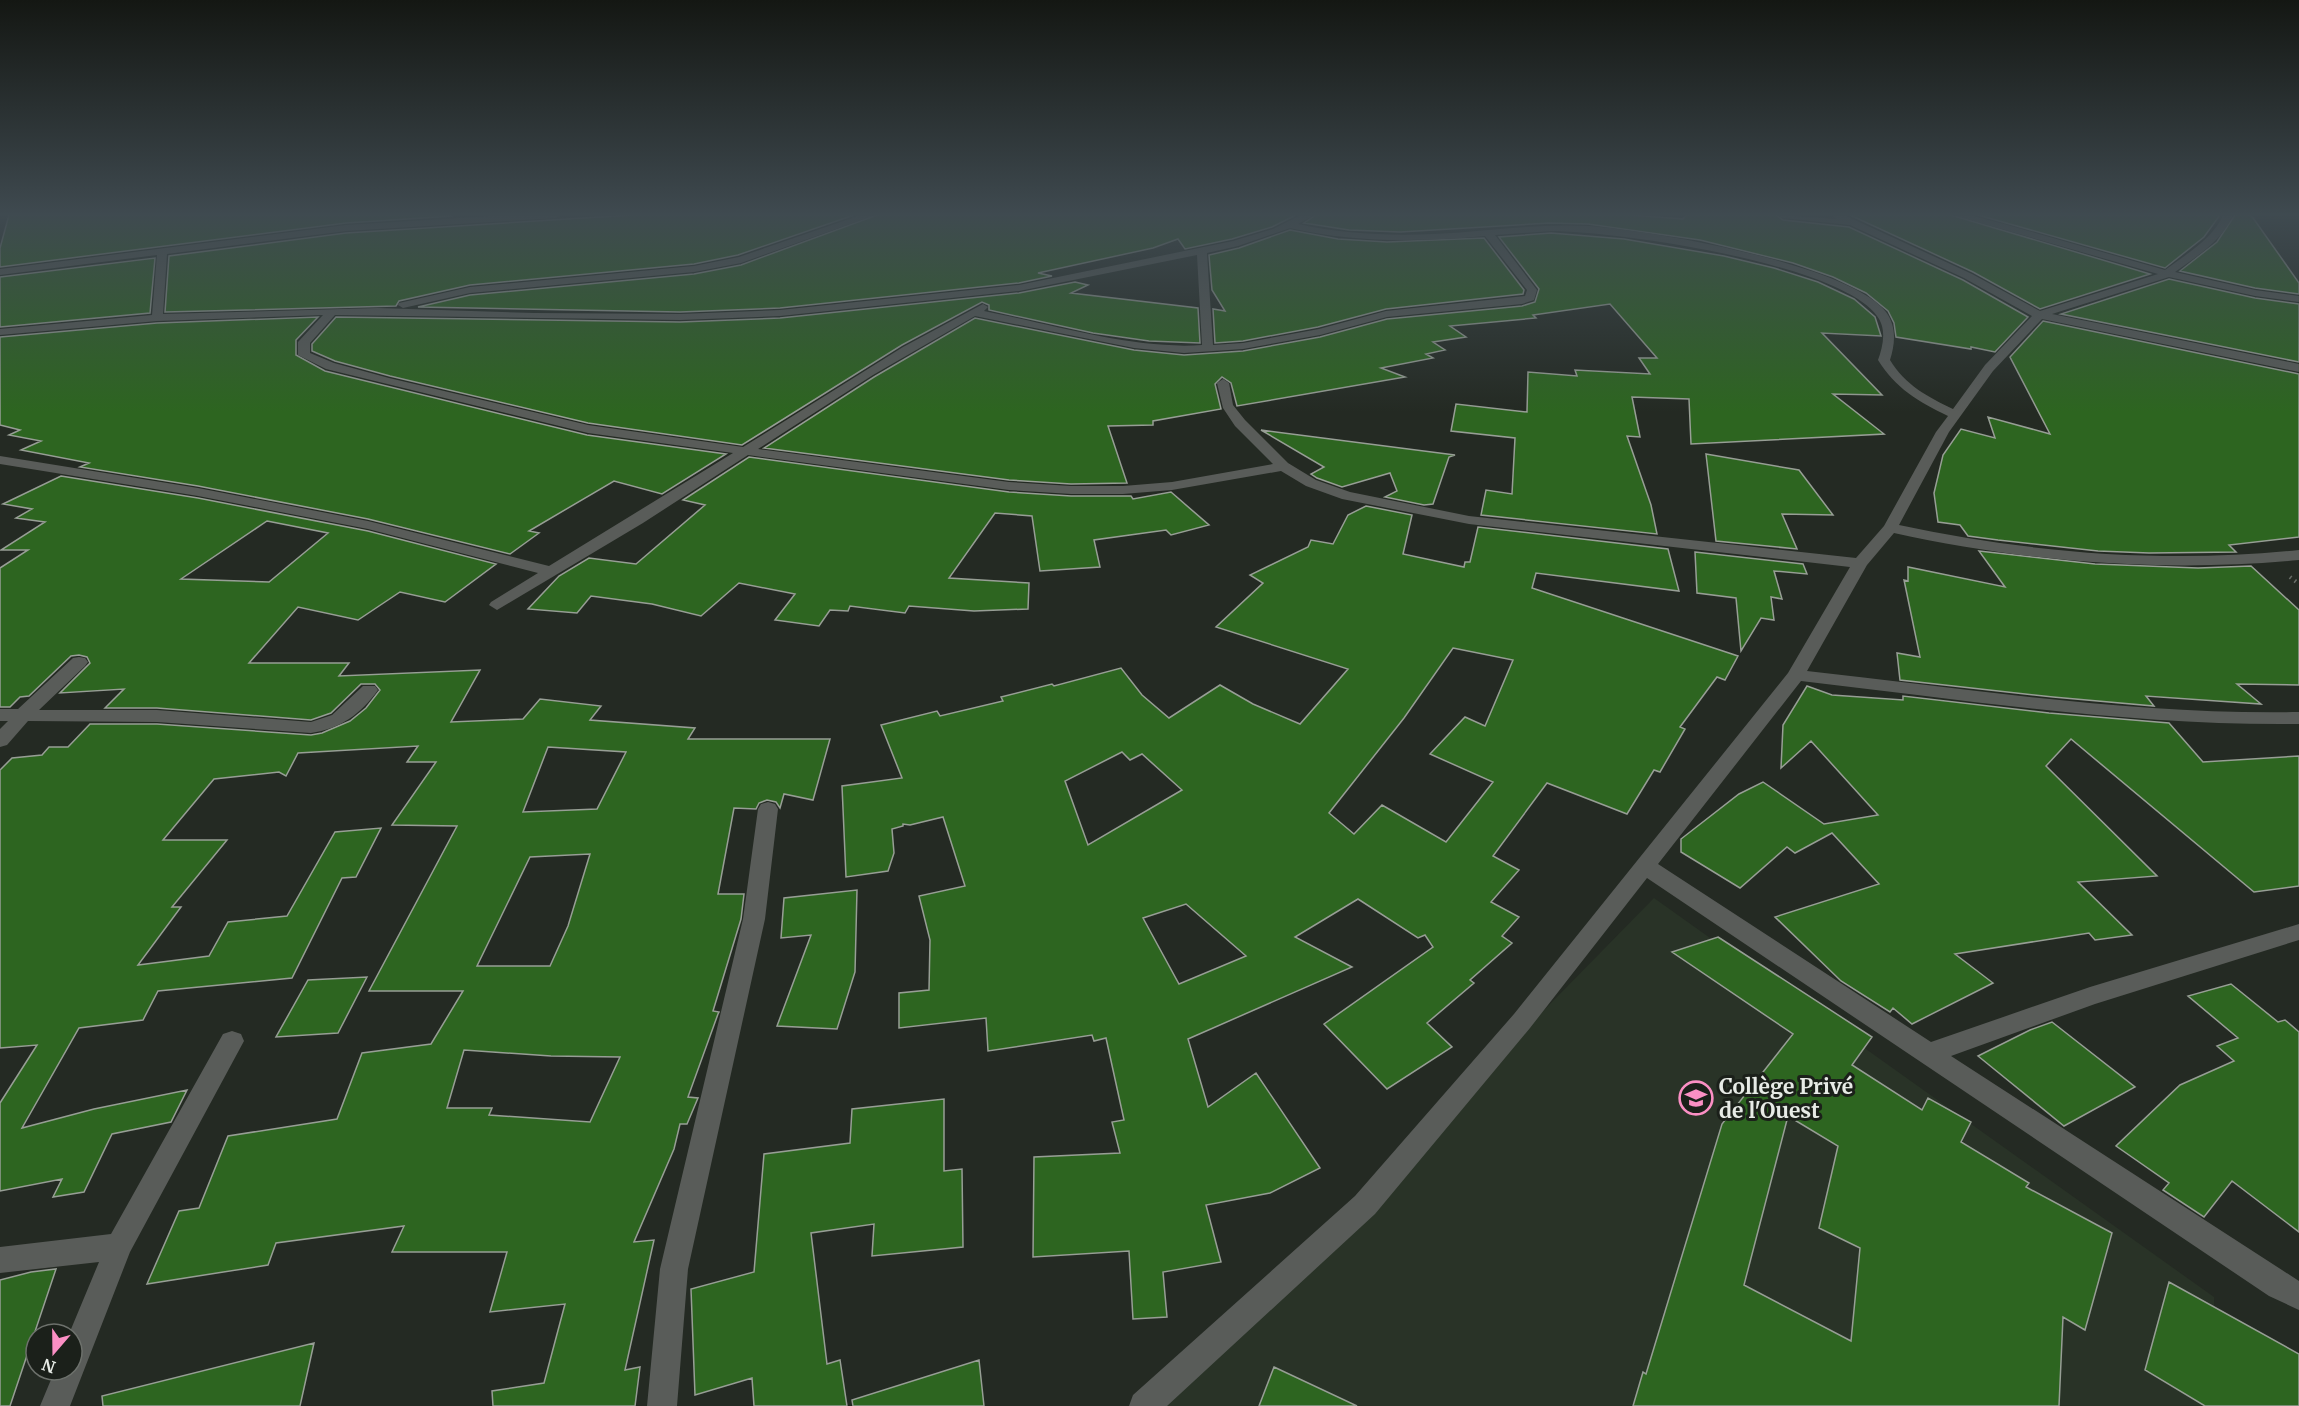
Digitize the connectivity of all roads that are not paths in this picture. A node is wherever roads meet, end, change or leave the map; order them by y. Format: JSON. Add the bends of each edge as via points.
{"nodes":[{"id":1,"x":160,"y":281,"type":"edge"},
{"id":2,"x":556,"y":281,"type":"edge"},
{"id":3,"x":1056,"y":281,"type":"edge"},
{"id":4,"x":1204,"y":281,"type":"edge"},
{"id":5,"x":1526,"y":281,"type":"edge"},
{"id":6,"x":1823,"y":281,"type":"edge"},
{"id":7,"x":1976,"y":281,"type":"edge"},
{"id":8,"x":2147,"y":281,"type":"edge"},
{"id":9,"x":2191,"y":281,"type":"edge"},
{"id":10,"x":1019,"y":288,"type":"junction"},
{"id":11,"x":2299,"y":299,"type":"edge"},
{"id":12,"x":378,"y":311,"type":"junction"},
{"id":13,"x":332,"y":312,"type":"junction"},
{"id":14,"x":973,"y":312,"type":"junction"},
{"id":15,"x":2039,"y":315,"type":"junction"},
{"id":16,"x":157,"y":318,"type":"junction"},
{"id":17,"x":0,"y":332,"type":"edge"},
{"id":18,"x":1208,"y":349,"type":"junction"},
{"id":19,"x":2299,"y":368,"type":"edge"},
{"id":20,"x":1222,"y":382,"type":"dead end"},
{"id":21,"x":1957,"y":415,"type":"junction"},
{"id":22,"x":745,"y":450,"type":"junction"},
{"id":23,"x":0,"y":460,"type":"edge"},
{"id":24,"x":1283,"y":466,"type":"junction"},
{"id":25,"x":1890,"y":528,"type":"junction"},
{"id":26,"x":2299,"y":555,"type":"edge"},
{"id":27,"x":1860,"y":563,"type":"junction"},
{"id":28,"x":550,"y":571,"type":"junction"},
{"id":29,"x":497,"y":605,"type":"dead end"},
{"id":30,"x":79,"y":662,"type":"dead end"},
{"id":31,"x":1796,"y":675,"type":"junction"},
{"id":32,"x":369,"y":690,"type":"dead end"},
{"id":33,"x":24,"y":714,"type":"junction"},
{"id":34,"x":0,"y":715,"type":"edge"},
{"id":35,"x":2299,"y":718,"type":"edge"},
{"id":36,"x":0,"y":741,"type":"edge"},
{"id":37,"x":768,"y":809,"type":"dead end"},
{"id":38,"x":1645,"y":866,"type":"junction"},
{"id":39,"x":2299,"y":932,"type":"edge"},
{"id":40,"x":232,"y":1041,"type":"dead end"},
{"id":41,"x":1930,"y":1053,"type":"junction"},
{"id":42,"x":119,"y":1246,"type":"junction"},
{"id":43,"x":0,"y":1260,"type":"edge"},
{"id":44,"x":2299,"y":1296,"type":"edge"},
{"id":45,"x":84,"y":1334,"type":"edge"},
{"id":46,"x":65,"y":1382,"type":"edge"},
{"id":47,"x":55,"y":1406,"type":"edge"},
{"id":48,"x":662,"y":1406,"type":"edge"},
{"id":49,"x":1144,"y":1406,"type":"edge"}],
"edges":[{"from":1,"to":16,"type":"street"},
{"from":2,"to":12,"type":"street","via":[[470,290]]},
{"from":3,"to":10,"type":"street"},
{"from":4,"to":18,"type":"street"},
{"from":5,"to":18,"type":"street","via":[[1532,290],[1530,298],[1522,301],[1386,314],[1278,341]]},
{"from":6,"to":21,"type":"street","via":[[1875,305],[1890,337],[1884,360],[1896,377],[1923,400]]},
{"from":7,"to":15,"type":"street"},
{"from":8,"to":15,"type":"street"},
{"from":9,"to":11,"type":"street"},
{"from":10,"to":12,"type":"street","via":[[780,313],[680,317]]},
{"from":10,"to":14,"type":"street"},
{"from":12,"to":13,"type":"street"},
{"from":13,"to":16,"type":"street"},
{"from":13,"to":22,"type":"street","via":[[304,342],[304,355],[330,366],[588,429]]},
{"from":14,"to":18,"type":"street","via":[[1134,345]]},
{"from":14,"to":22,"type":"street","via":[[894,356]]},
{"from":15,"to":19,"type":"street"},
{"from":15,"to":21,"type":"street","via":[[1989,368]]},
{"from":16,"to":17,"type":"street"},
{"from":20,"to":24,"type":"street","via":[[1227,405],[1240,423]]},
{"from":21,"to":25,"type":"street","via":[[1943,432]]},
{"from":22,"to":24,"type":"street","via":[[1009,486],[1071,490],[1172,486]]},
{"from":22,"to":28,"type":"street"},
{"from":23,"to":28,"type":"street","via":[[368,525]]},
{"from":24,"to":27,"type":"street","via":[[1311,483],[1347,496],[1469,520]]},
{"from":25,"to":26,"type":"street","via":[[1989,548],[2089,557],[2206,560]]},
{"from":25,"to":27,"type":"street"},
{"from":27,"to":31,"type":"street"},
{"from":28,"to":29,"type":"street"},
{"from":30,"to":33,"type":"street"},
{"from":31,"to":35,"type":"street","via":[[2076,707],[2236,719]]},
{"from":31,"to":38,"type":"street"},
{"from":32,"to":33,"type":"street","via":[[340,719],[320,728],[157,716]]},
{"from":33,"to":34,"type":"street"},
{"from":33,"to":36,"type":"street"},
{"from":37,"to":48,"type":"street","via":[[754,919],[674,1269]]},
{"from":38,"to":41,"type":"street"},
{"from":38,"to":49,"type":"street","via":[[1522,1021],[1365,1205]]},
{"from":39,"to":41,"type":"street","via":[[2090,996]]},
{"from":40,"to":42,"type":"street"},
{"from":41,"to":44,"type":"street"},
{"from":42,"to":43,"type":"street"},
{"from":42,"to":45,"type":"street"},
{"from":46,"to":47,"type":"street"}]}
